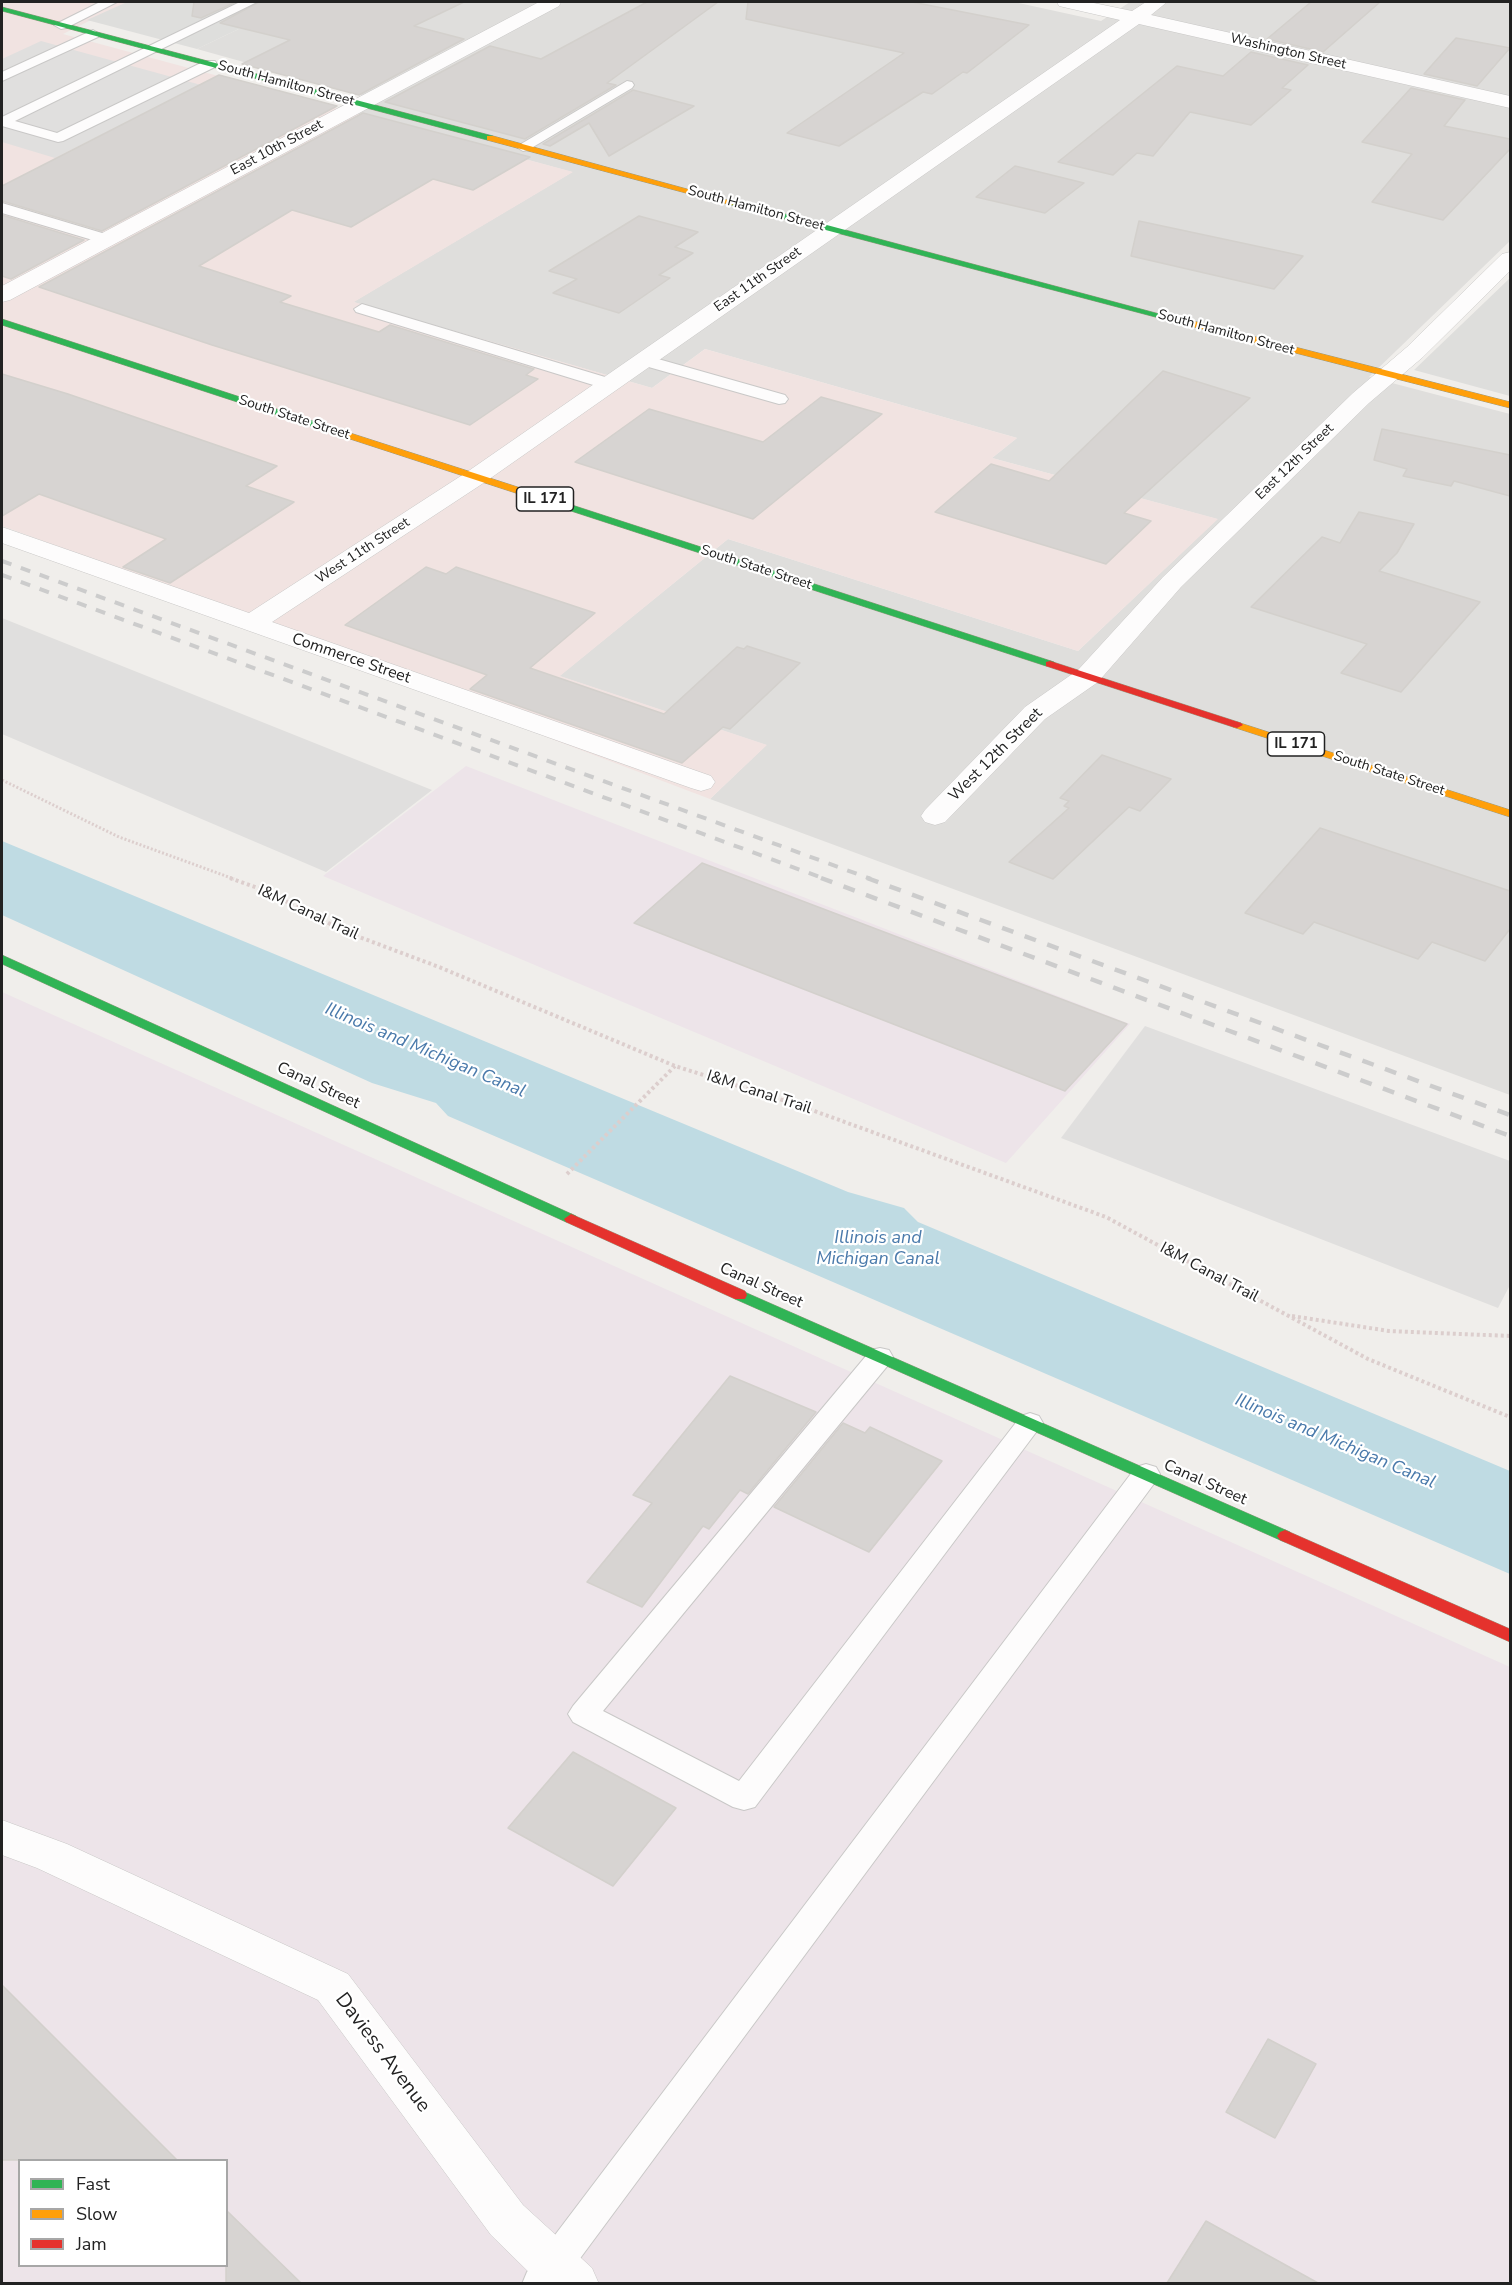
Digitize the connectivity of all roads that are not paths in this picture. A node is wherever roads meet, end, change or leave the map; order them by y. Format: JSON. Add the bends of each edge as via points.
{"nodes":[{"id":1,"x":110,"y":2,"type":"edge"},
{"id":2,"x":250,"y":2,"type":"edge"},
{"id":3,"x":552,"y":2,"type":"edge"},
{"id":4,"x":1066,"y":2,"type":"edge"},
{"id":5,"x":1158,"y":2,"type":"edge"},
{"id":6,"x":2,"y":9,"type":"edge"},
{"id":7,"x":1135,"y":17,"type":"junction"},
{"id":8,"x":61,"y":25,"type":"junction"},
{"id":9,"x":93,"y":34,"type":"junction"},
{"id":10,"x":154,"y":50,"type":"junction"},
{"id":11,"x":210,"y":64,"type":"junction"},
{"id":12,"x":2,"y":76,"type":"edge"},
{"id":13,"x":627,"y":85,"type":"dead end"},
{"id":14,"x":1510,"y":102,"type":"edge"},
{"id":15,"x":360,"y":103,"type":"junction"},
{"id":16,"x":2,"y":122,"type":"edge"},
{"id":17,"x":523,"y":147,"type":"junction"},
{"id":18,"x":2,"y":208,"type":"edge"},
{"id":19,"x":831,"y":229,"type":"junction"},
{"id":20,"x":106,"y":239,"type":"junction"},
{"id":21,"x":1510,"y":259,"type":"edge"},
{"id":22,"x":2,"y":295,"type":"edge"},
{"id":23,"x":362,"y":309,"type":"dead end"},
{"id":24,"x":2,"y":322,"type":"edge"},
{"id":25,"x":644,"y":360,"type":"junction"},
{"id":26,"x":1390,"y":374,"type":"junction"},
{"id":27,"x":609,"y":384,"type":"junction"},
{"id":28,"x":779,"y":399,"type":"dead end"},
{"id":29,"x":1510,"y":405,"type":"edge"},
{"id":30,"x":476,"y":477,"type":"junction"},
{"id":31,"x":2,"y":535,"type":"edge"},
{"id":32,"x":250,"y":624,"type":"junction"},
{"id":33,"x":1088,"y":676,"type":"junction"},
{"id":34,"x":701,"y":782,"type":"dead end"},
{"id":35,"x":1510,"y":814,"type":"edge"},
{"id":36,"x":935,"y":816,"type":"dead end"},
{"id":37,"x":2,"y":959,"type":"edge"},
{"id":38,"x":880,"y":1357,"type":"junction"},
{"id":39,"x":1030,"y":1423,"type":"junction"},
{"id":40,"x":1146,"y":1474,"type":"junction"},
{"id":41,"x":1510,"y":1636,"type":"edge"},
{"id":42,"x":2,"y":1838,"type":"edge"},
{"id":43,"x":556,"y":2277,"type":"edge"}],
"edges":[{"from":1,"to":8,"type":"lane"},
{"from":2,"to":10,"type":"lane"},
{"from":3,"to":15,"type":"street","name":"East 10th Street"},
{"from":4,"to":7,"type":"street","name":"Washington Street"},
{"from":5,"to":7,"type":"street","name":"East 11th Street"},
{"from":6,"to":8,"type":"street","name":"South Hamilton Street"},
{"from":7,"to":14,"type":"street","name":"Washington Street"},
{"from":7,"to":19,"type":"street","name":"East 11th Street"},
{"from":8,"to":9,"type":"street","name":"South Hamilton Street"},
{"from":9,"to":10,"type":"street","name":"South Hamilton Street"},
{"from":9,"to":12,"type":"lane"},
{"from":10,"to":11,"type":"street","name":"South Hamilton Street"},
{"from":10,"to":16,"type":"lane"},
{"from":11,"to":15,"type":"street","name":"South Hamilton Street"},
{"from":11,"to":16,"type":"lane","via":[[58,138]]},
{"from":13,"to":17,"type":"lane"},
{"from":15,"to":17,"type":"street","name":"South Hamilton Street"},
{"from":15,"to":20,"type":"street","name":"East 10th Street"},
{"from":17,"to":19,"type":"street","name":"South Hamilton Street"},
{"from":18,"to":20,"type":"lane"},
{"from":19,"to":25,"type":"street","name":"East 11th Street"},
{"from":19,"to":26,"type":"street","name":"South Hamilton Street"},
{"from":20,"to":22,"type":"street","name":"East 10th Street"},
{"from":21,"to":26,"type":"street","name":"East 12th Street"},
{"from":23,"to":27,"type":"lane"},
{"from":24,"to":30,"type":"street","name":"South State Street","number":"IL 171"},
{"from":25,"to":27,"type":"street","name":"East 11th Street"},
{"from":25,"to":28,"type":"lane"},
{"from":26,"to":29,"type":"street","name":"South Hamilton Street"},
{"from":26,"to":33,"type":"street","name":"East 12th Street","via":[[1173,582]]},
{"from":27,"to":30,"type":"street","name":"East 11th Street"},
{"from":30,"to":32,"type":"street","name":"West 11th Street"},
{"from":30,"to":33,"type":"street","name":"South State Street","number":"IL 171"},
{"from":31,"to":32,"type":"street","name":"Commerce Street"},
{"from":32,"to":34,"type":"street","name":"Commerce Street"},
{"from":33,"to":35,"type":"street","name":"South State Street","number":"IL 171"},
{"from":33,"to":36,"type":"street","name":"West 12th Street","via":[[1035,712]]},
{"from":37,"to":38,"type":"street","name":"Canal Street"},
{"from":38,"to":39,"type":"street","name":"Canal Street"},
{"from":38,"to":39,"type":"lane","via":[[583,1714],[744,1798]]},
{"from":39,"to":40,"type":"street","name":"Canal Street"},
{"from":40,"to":41,"type":"street","name":"Canal Street"},
{"from":40,"to":43,"type":"lane"},
{"from":42,"to":43,"type":"street","name":"Daviess Avenue","via":[[52,1856],[333,1987],[507,2220]]}]}
